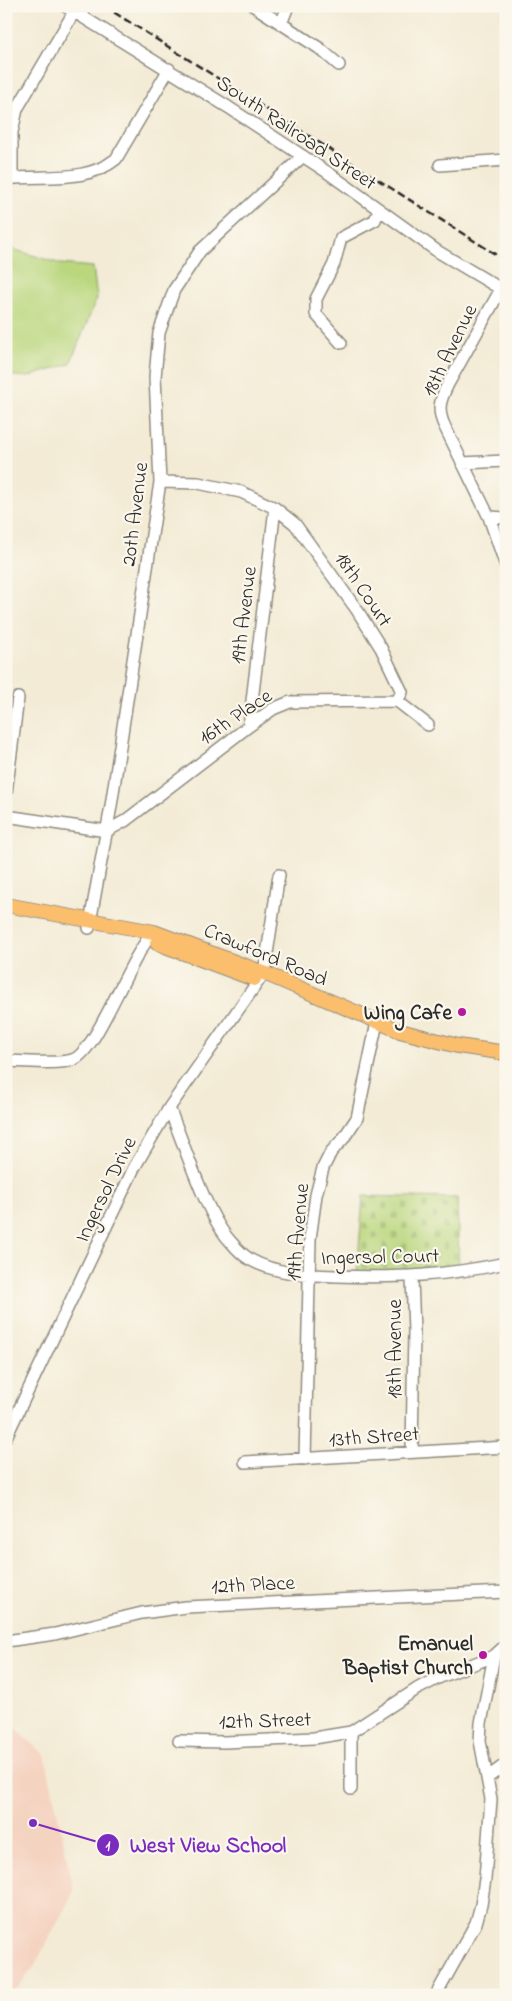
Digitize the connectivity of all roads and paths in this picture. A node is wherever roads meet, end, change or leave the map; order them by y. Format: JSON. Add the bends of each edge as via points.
{"nodes":[{"id":1,"x":254,"y":6,"type":"edge"},
{"id":2,"x":288,"y":6,"type":"edge"},
{"id":3,"x":70,"y":9,"type":"edge"},
{"id":4,"x":280,"y":24,"type":"junction"},
{"id":5,"x":339,"y":65,"type":"dead end"},
{"id":6,"x":169,"y":70,"type":"junction"},
{"id":7,"x":12,"y":108,"type":"edge"},
{"id":8,"x":302,"y":156,"type":"junction"},
{"id":9,"x":506,"y":160,"type":"edge"},
{"id":10,"x":440,"y":165,"type":"dead end"},
{"id":11,"x":9,"y":178,"type":"edge"},
{"id":12,"x":379,"y":210,"type":"junction"},
{"id":13,"x":503,"y":290,"type":"edge"},
{"id":14,"x":341,"y":343,"type":"dead end"},
{"id":15,"x":506,"y":462,"type":"edge"},
{"id":16,"x":462,"y":463,"type":"junction"},
{"id":17,"x":160,"y":482,"type":"junction"},
{"id":18,"x":276,"y":508,"type":"junction"},
{"id":19,"x":489,"y":517,"type":"junction"},
{"id":20,"x":506,"y":518,"type":"edge"},
{"id":21,"x":506,"y":566,"type":"edge"},
{"id":22,"x":18,"y":698,"type":"dead end"},
{"id":23,"x":396,"y":700,"type":"junction"},
{"id":24,"x":428,"y":725,"type":"dead end"},
{"id":25,"x":249,"y":726,"type":"junction"},
{"id":26,"x":6,"y":792,"type":"edge"},
{"id":27,"x":6,"y":816,"type":"edge"},
{"id":28,"x":107,"y":831,"type":"junction"},
{"id":29,"x":279,"y":875,"type":"dead end"},
{"id":30,"x":6,"y":905,"type":"edge"},
{"id":31,"x":6,"y":914,"type":"edge"},
{"id":32,"x":90,"y":924,"type":"junction"},
{"id":33,"x":150,"y":935,"type":"junction"},
{"id":34,"x":262,"y":977,"type":"junction"},
{"id":35,"x":376,"y":1026,"type":"junction"},
{"id":36,"x":506,"y":1054,"type":"edge"},
{"id":37,"x":6,"y":1061,"type":"edge"},
{"id":38,"x":506,"y":1063,"type":"edge"},
{"id":39,"x":169,"y":1108,"type":"junction"},
{"id":40,"x":506,"y":1263,"type":"edge"},
{"id":41,"x":310,"y":1276,"type":"junction"},
{"id":42,"x":412,"y":1278,"type":"junction"},
{"id":43,"x":6,"y":1437,"type":"edge"},
{"id":44,"x":506,"y":1447,"type":"edge"},
{"id":45,"x":412,"y":1452,"type":"junction"},
{"id":46,"x":305,"y":1459,"type":"junction"},
{"id":47,"x":245,"y":1462,"type":"dead end"},
{"id":48,"x":506,"y":1592,"type":"edge"},
{"id":49,"x":6,"y":1641,"type":"edge"},
{"id":50,"x":506,"y":1645,"type":"edge"},
{"id":51,"x":494,"y":1656,"type":"junction"},
{"id":52,"x":351,"y":1732,"type":"junction"},
{"id":53,"x":179,"y":1740,"type":"dead end"},
{"id":54,"x":506,"y":1764,"type":"edge"},
{"id":55,"x":487,"y":1778,"type":"junction"},
{"id":56,"x":351,"y":1789,"type":"dead end"},
{"id":57,"x":436,"y":1995,"type":"edge"}],
"edges":[{"from":1,"to":4,"type":"street"},
{"from":2,"to":4,"type":"street"},
{"from":3,"to":6,"type":"street","name":"South Railroad Street"},
{"from":3,"to":7,"type":"street"},
{"from":4,"to":5,"type":"street","via":[[319,48]]},
{"from":6,"to":8,"type":"street","name":"South Railroad Street"},
{"from":6,"to":11,"type":"street","via":[[116,159],[102,170],[86,174]]},
{"from":7,"to":11,"type":"street"},
{"from":8,"to":12,"type":"street","name":"South Railroad Street"},
{"from":8,"to":17,"type":"street","name":"20th Avenue","via":[[200,252],[174,290],[159,333],[155,378]]},
{"from":9,"to":10,"type":"street"},
{"from":12,"to":13,"type":"street","name":"South Railroad Street","via":[[437,251]]},
{"from":12,"to":14,"type":"street","via":[[375,220],[340,238],[334,264],[316,299],[316,314]]},
{"from":13,"to":16,"type":"street","name":"18th Avenue","via":[[440,400],[440,417]]},
{"from":15,"to":16,"type":"street"},
{"from":16,"to":19,"type":"street","name":"18th Avenue"},
{"from":17,"to":18,"type":"street","via":[[198,483],[242,492]]},
{"from":17,"to":28,"type":"street","name":"20th Avenue"},
{"from":18,"to":23,"type":"street","name":"18th Court","via":[[295,524],[357,610],[399,682],[402,692]]},
{"from":18,"to":25,"type":"street","name":"19th Avenue"},
{"from":19,"to":20,"type":"street"},
{"from":19,"to":21,"type":"street","name":"18th Avenue"},
{"from":22,"to":26,"type":"street"},
{"from":23,"to":24,"type":"street"},
{"from":23,"to":25,"type":"street","name":"16th Place","via":[[290,702],[273,709]]},
{"from":25,"to":28,"type":"street","name":"16th Place","via":[[125,822]]},
{"from":27,"to":28,"type":"street"},
{"from":28,"to":32,"type":"street","name":"20th Avenue"},
{"from":29,"to":34,"type":"street"},
{"from":30,"to":32,"type":"main road","name":"Crawford Road"},
{"from":31,"to":32,"type":"main road","name":"Crawford Road"},
{"from":32,"to":33,"type":"main road","name":"Crawford Road"},
{"from":33,"to":34,"type":"main road","name":"Crawford Road"},
{"from":33,"to":37,"type":"street","via":[[102,1032],[79,1057],[70,1061]]},
{"from":34,"to":35,"type":"main road","name":"Crawford Road"},
{"from":34,"to":39,"type":"street","name":"Ingersol Drive"},
{"from":35,"to":36,"type":"main road","name":"Crawford Road"},
{"from":35,"to":38,"type":"main road","name":"Crawford Road","via":[[427,1048]]},
{"from":35,"to":41,"type":"street","name":"19th Avenue","via":[[357,1118],[323,1168],[310,1239]]},
{"from":39,"to":41,"type":"street","name":"Ingersol Court","via":[[215,1220],[230,1242],[250,1260]]},
{"from":39,"to":43,"type":"street","name":"Ingersol Drive","via":[[134,1168]]},
{"from":40,"to":42,"type":"street","name":"Ingersol Court"},
{"from":41,"to":42,"type":"street","name":"Ingersol Court"},
{"from":41,"to":46,"type":"street","name":"19th Avenue"},
{"from":42,"to":45,"type":"street","name":"18th Avenue"},
{"from":44,"to":45,"type":"street","name":"13th Street"},
{"from":45,"to":46,"type":"street","name":"13th Street"},
{"from":46,"to":47,"type":"street","name":"13th Street"},
{"from":48,"to":49,"type":"street","name":"12th Place","via":[[186,1607]]},
{"from":50,"to":51,"type":"street"},
{"from":51,"to":52,"type":"street","via":[[416,1689]]},
{"from":51,"to":55,"type":"street","via":[[480,1740]]},
{"from":52,"to":53,"type":"street","name":"12th Street","via":[[314,1738],[225,1742]]},
{"from":52,"to":56,"type":"street"},
{"from":54,"to":55,"type":"street"},
{"from":55,"to":57,"type":"street","via":[[490,1808],[481,1905],[476,1922]]}]}
